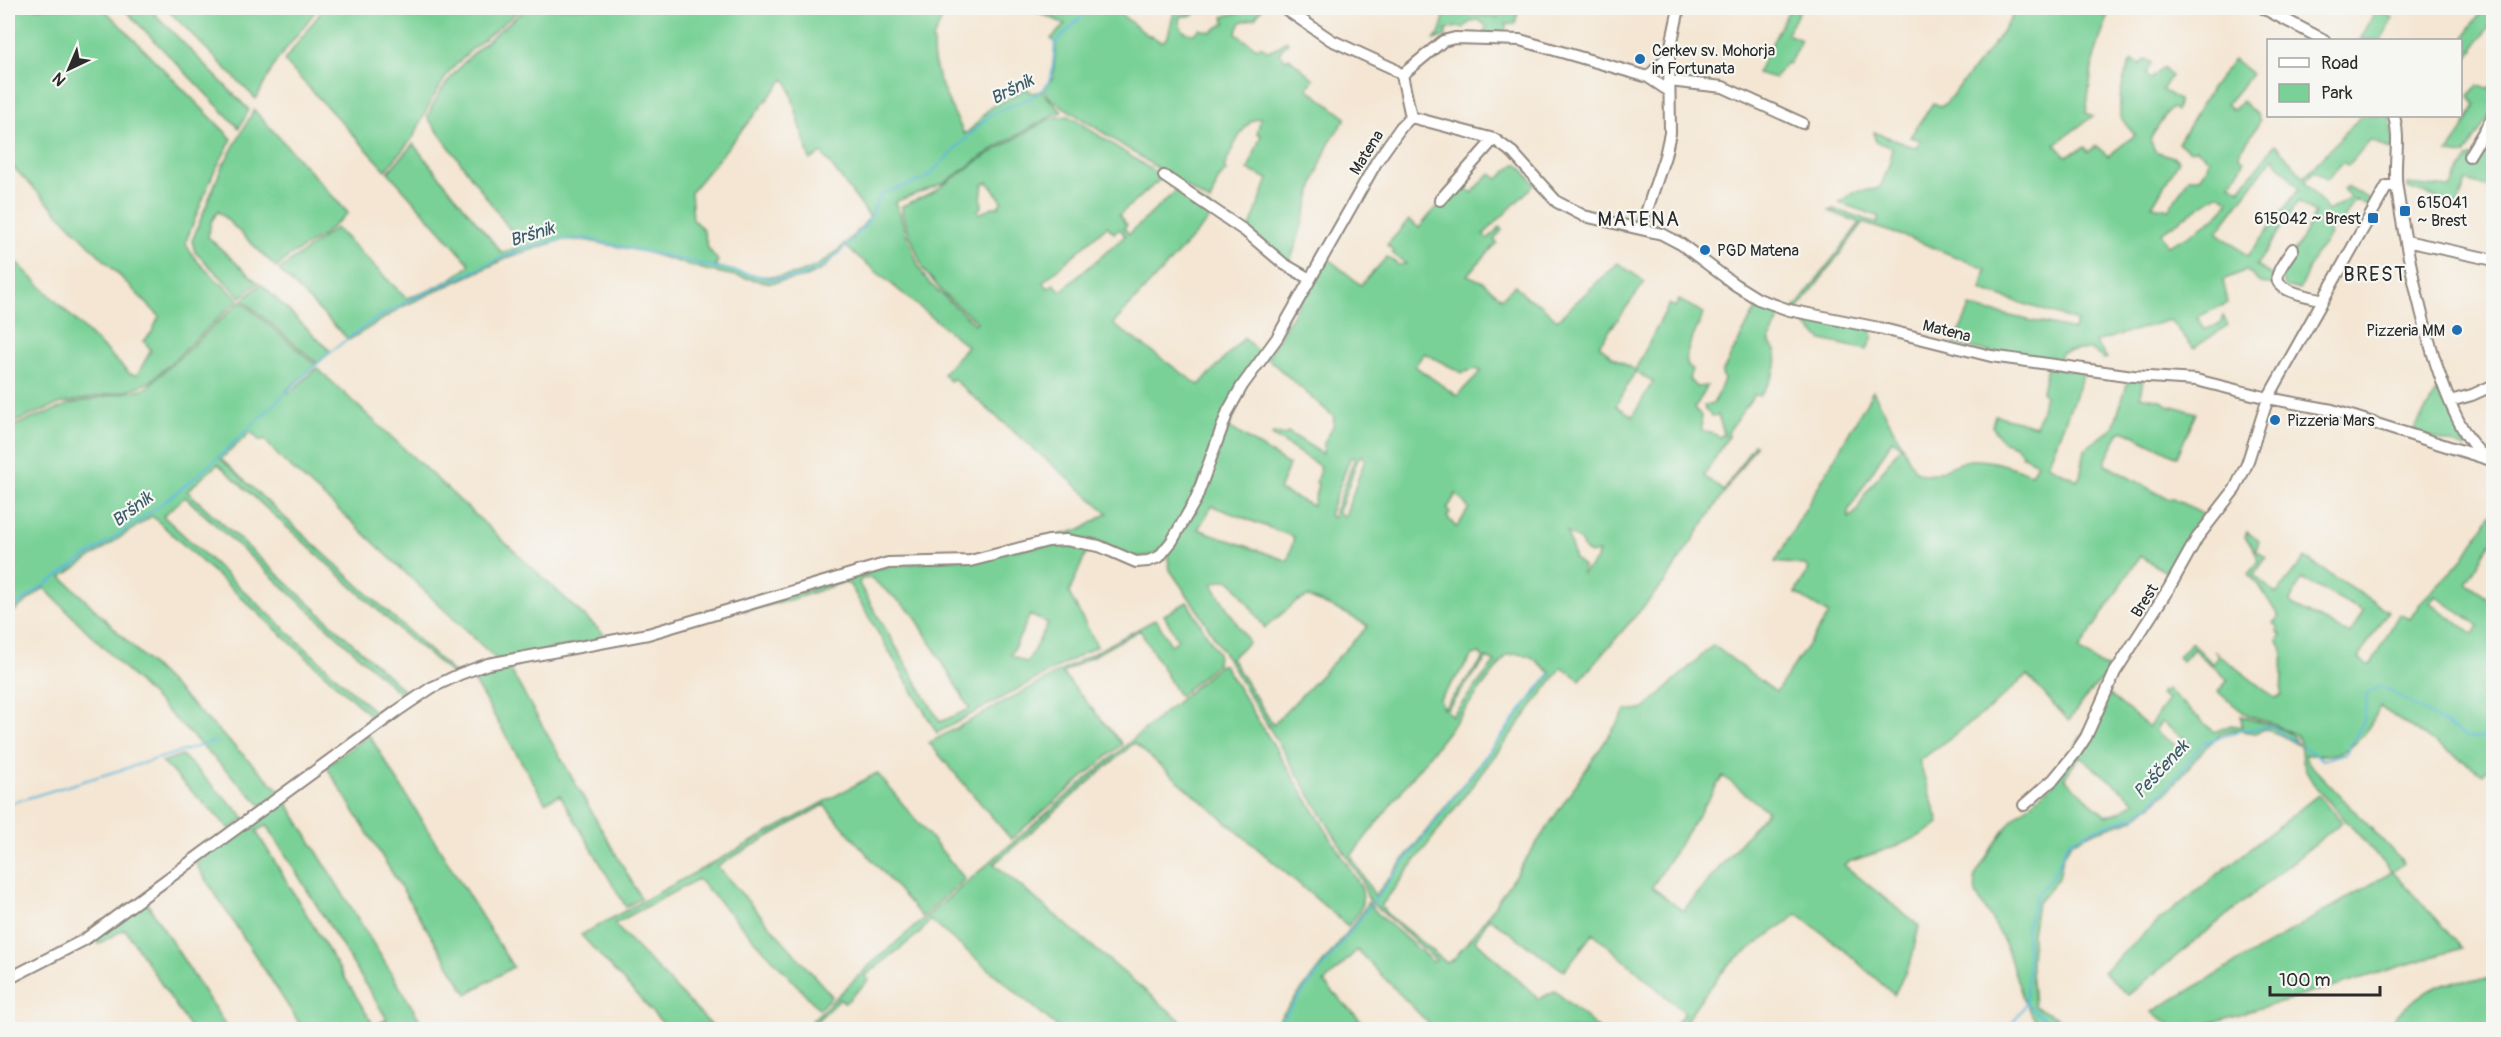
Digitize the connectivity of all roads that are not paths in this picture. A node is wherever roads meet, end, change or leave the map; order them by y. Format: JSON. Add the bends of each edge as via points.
{"nodes":[{"id":1,"x":1284,"y":8,"type":"edge"},
{"id":2,"x":1679,"y":8,"type":"edge"},
{"id":3,"x":2263,"y":8,"type":"edge"},
{"id":4,"x":2322,"y":39,"type":"edge"},
{"id":5,"x":1669,"y":55,"type":"junction"},
{"id":6,"x":1402,"y":75,"type":"junction"},
{"id":7,"x":1648,"y":77,"type":"junction"},
{"id":8,"x":1669,"y":86,"type":"junction"},
{"id":9,"x":2493,"y":116,"type":"edge"},
{"id":10,"x":1411,"y":117,"type":"junction"},
{"id":11,"x":2394,"y":117,"type":"edge"},
{"id":12,"x":1802,"y":123,"type":"dead end"},
{"id":13,"x":1494,"y":139,"type":"junction"},
{"id":14,"x":2469,"y":156,"type":"dead end"},
{"id":15,"x":1164,"y":176,"type":"dead end"},
{"id":16,"x":2396,"y":186,"type":"junction"},
{"id":17,"x":1440,"y":200,"type":"dead end"},
{"id":18,"x":1641,"y":228,"type":"junction"},
{"id":19,"x":2406,"y":241,"type":"junction"},
{"id":20,"x":2293,"y":249,"type":"dead end"},
{"id":21,"x":2493,"y":260,"type":"edge"},
{"id":22,"x":1310,"y":279,"type":"junction"},
{"id":23,"x":2323,"y":300,"type":"junction"},
{"id":24,"x":2493,"y":385,"type":"edge"},
{"id":25,"x":2268,"y":398,"type":"junction"},
{"id":26,"x":2450,"y":401,"type":"junction"},
{"id":27,"x":2490,"y":459,"type":"edge"},
{"id":28,"x":2024,"y":805,"type":"dead end"},
{"id":29,"x":8,"y":979,"type":"edge"}],
"edges":[{"from":1,"to":6,"type":"street","via":[[1331,40]]},
{"from":2,"to":5,"type":"street"},
{"from":3,"to":4,"type":"street"},
{"from":5,"to":7,"type":"street"},
{"from":5,"to":8,"type":"street"},
{"from":6,"to":7,"type":"street","via":[[1443,41],[1478,38],[1520,40]]},
{"from":6,"to":10,"type":"street"},
{"from":7,"to":8,"type":"street"},
{"from":8,"to":12,"type":"street","via":[[1723,87]]},
{"from":8,"to":18,"type":"street","via":[[1670,133]]},
{"from":9,"to":14,"type":"street"},
{"from":10,"to":13,"type":"street","name":"Matena"},
{"from":10,"to":22,"type":"street","name":"Matena","via":[[1377,160]]},
{"from":11,"to":16,"type":"street","via":[[2398,145]]},
{"from":13,"to":17,"type":"street"},
{"from":13,"to":18,"type":"street","name":"Matena","via":[[1513,153],[1564,207],[1584,216]]},
{"from":15,"to":22,"type":"street"},
{"from":16,"to":19,"type":"street"},
{"from":16,"to":23,"type":"street","name":"Brest","via":[[2387,186]]},
{"from":18,"to":25,"type":"street","name":"Matena","via":[[1681,244],[1758,299],[1789,310],[1991,356],[2133,376],[2196,380]]},
{"from":19,"to":21,"type":"street"},
{"from":19,"to":26,"type":"street","via":[[2420,307]]},
{"from":20,"to":23,"type":"street","via":[[2278,282],[2284,289]]},
{"from":22,"to":29,"type":"street","name":"Matena","via":[[1277,338],[1228,411],[1196,499],[1159,557],[1136,561],[1099,546],[1066,540],[960,562],[888,563],[648,634],[488,664],[460,674],[397,711],[84,940]]},
{"from":23,"to":25,"type":"street","name":"Brest"},
{"from":24,"to":26,"type":"street"},
{"from":25,"to":27,"type":"street","via":[[2332,410]]},
{"from":25,"to":28,"type":"street","name":"Brest","via":[[2235,489],[2197,538],[2115,672],[2076,752],[2054,779]]},
{"from":26,"to":27,"type":"street","via":[[2470,440]]}]}
